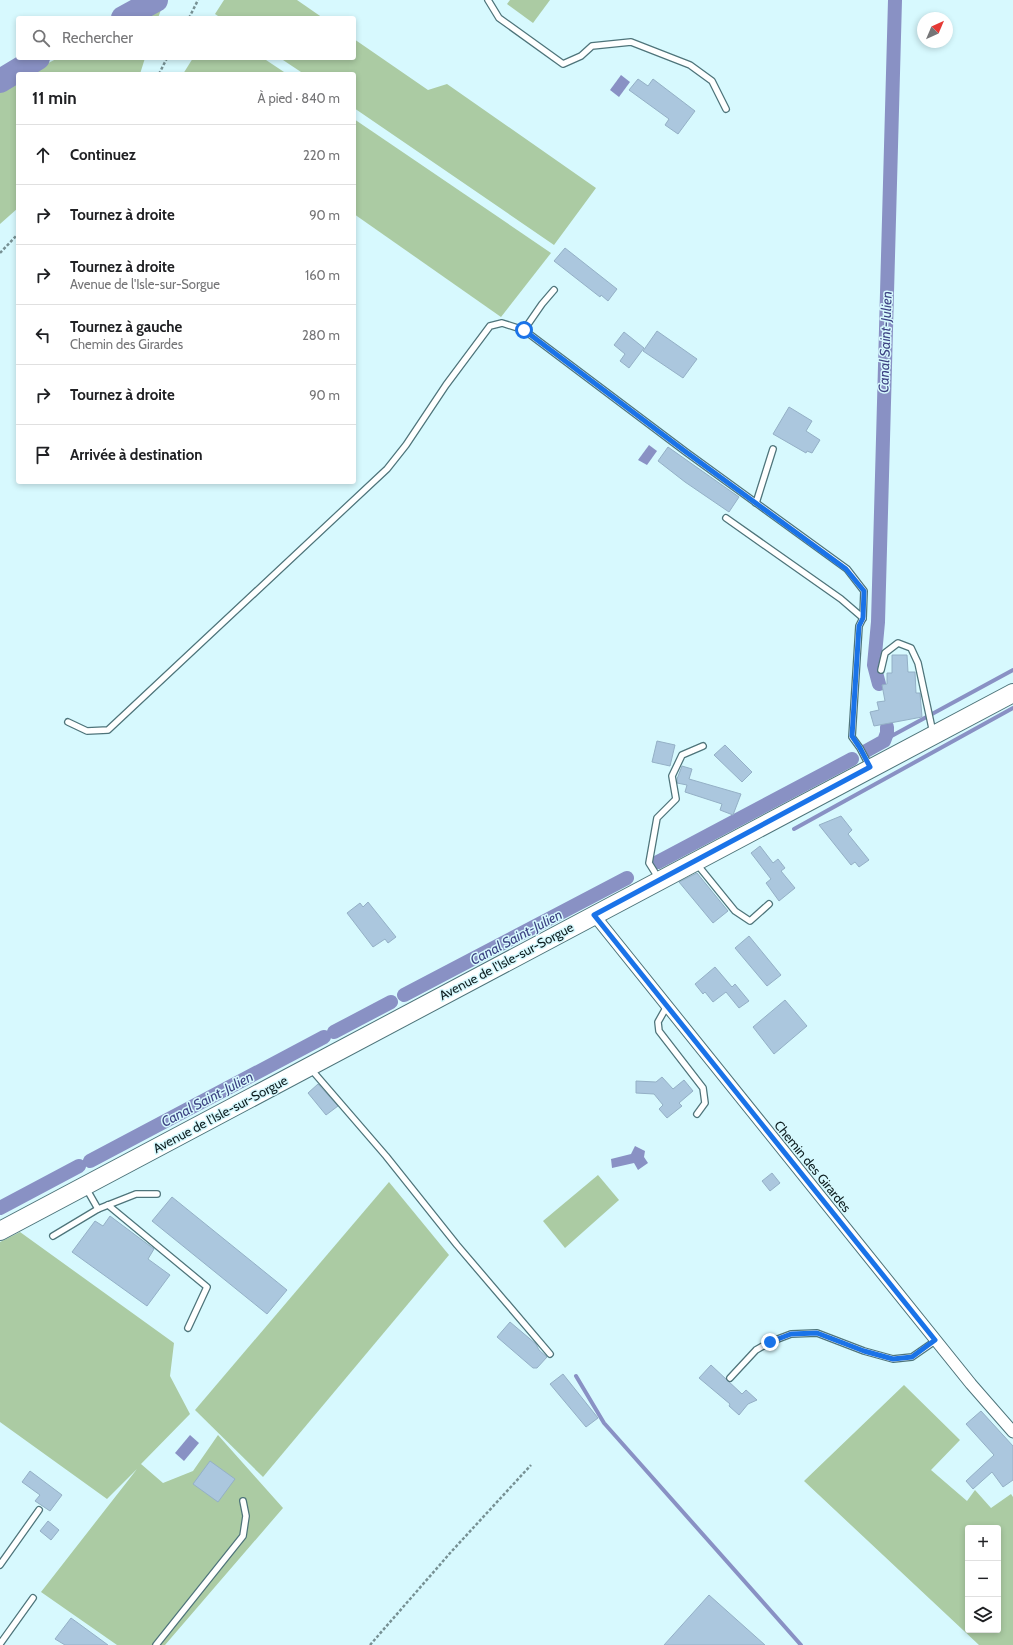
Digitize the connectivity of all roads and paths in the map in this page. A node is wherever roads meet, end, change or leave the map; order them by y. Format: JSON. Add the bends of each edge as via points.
{"nodes":[{"id":1,"x":198,"y":0,"type":"edge"},
{"id":2,"x":488,"y":0,"type":"edge"},
{"id":3,"x":190,"y":16,"type":"edge"},
{"id":4,"x":166,"y":60,"type":"edge"},
{"id":5,"x":160,"y":72,"type":"edge"},
{"id":6,"x":726,"y":109,"type":"dead end"},
{"id":7,"x":16,"y":236,"type":"edge"},
{"id":8,"x":0,"y":254,"type":"edge"},
{"id":9,"x":554,"y":290,"type":"dead end"},
{"id":10,"x":524,"y":330,"type":"junction"},
{"id":11,"x":773,"y":449,"type":"dead end"},
{"id":12,"x":756,"y":503,"type":"junction"},
{"id":13,"x":726,"y":518,"type":"dead end"},
{"id":14,"x":863,"y":618,"type":"junction"},
{"id":15,"x":882,"y":670,"type":"dead end"},
{"id":16,"x":1011,"y":697,"type":"edge"},
{"id":17,"x":68,"y":722,"type":"dead end"},
{"id":18,"x":933,"y":735,"type":"junction"},
{"id":19,"x":703,"y":746,"type":"dead end"},
{"id":20,"x":870,"y":767,"type":"junction"},
{"id":21,"x":695,"y":861,"type":"junction"},
{"id":22,"x":659,"y":880,"type":"junction"},
{"id":23,"x":769,"y":904,"type":"dead end"},
{"id":24,"x":594,"y":915,"type":"junction"},
{"id":25,"x":667,"y":1006,"type":"junction"},
{"id":26,"x":309,"y":1066,"type":"junction"},
{"id":27,"x":697,"y":1114,"type":"dead end"},
{"id":28,"x":85,"y":1186,"type":"junction"},
{"id":29,"x":157,"y":1194,"type":"dead end"},
{"id":30,"x":108,"y":1205,"type":"junction"},
{"id":31,"x":98,"y":1209,"type":"junction"},
{"id":32,"x":0,"y":1231,"type":"edge"},
{"id":33,"x":53,"y":1236,"type":"dead end"},
{"id":34,"x":188,"y":1328,"type":"dead end"},
{"id":35,"x":935,"y":1340,"type":"junction"},
{"id":36,"x":550,"y":1354,"type":"dead end"},
{"id":37,"x":730,"y":1378,"type":"dead end"},
{"id":38,"x":1013,"y":1432,"type":"edge"},
{"id":39,"x":531,"y":1465,"type":"dead end"},
{"id":40,"x":243,"y":1501,"type":"dead end"},
{"id":41,"x":39,"y":1510,"type":"dead end"},
{"id":42,"x":0,"y":1565,"type":"edge"},
{"id":43,"x":33,"y":1598,"type":"dead end"},
{"id":44,"x":0,"y":1644,"type":"edge"},
{"id":45,"x":156,"y":1645,"type":"edge"},
{"id":46,"x":370,"y":1645,"type":"edge"}],
"edges":[{"from":1,"to":3,"type":"path"},
{"from":2,"to":6,"type":"lane","via":[[499,18],[563,64],[581,56],[592,46],[631,42],[690,65],[712,81]]},
{"from":4,"to":5,"type":"path"},
{"from":7,"to":8,"type":"path"},
{"from":9,"to":10,"type":"lane"},
{"from":10,"to":12,"type":"lane"},
{"from":10,"to":17,"type":"lane","via":[[502,323],[490,326],[387,469],[108,730],[87,731]]},
{"from":11,"to":12,"type":"lane"},
{"from":12,"to":14,"type":"lane","via":[[846,569],[864,591]]},
{"from":13,"to":14,"type":"lane","via":[[841,599]]},
{"from":14,"to":20,"type":"lane","via":[[859,626],[852,736]]},
{"from":15,"to":18,"type":"lane","via":[[885,653],[898,643],[911,648],[918,663]]},
{"from":16,"to":18,"type":"main road","name":"Avenue de l'Isle-sur-Sorgue"},
{"from":18,"to":20,"type":"main road","name":"Avenue de l'Isle-sur-Sorgue"},
{"from":19,"to":22,"type":"lane","via":[[682,755],[672,776],[676,799],[657,818],[649,863]]},
{"from":20,"to":21,"type":"main road","name":"Avenue de l'Isle-sur-Sorgue"},
{"from":21,"to":22,"type":"main road","name":"Avenue de l'Isle-sur-Sorgue"},
{"from":21,"to":23,"type":"lane","via":[[735,911],[750,921]]},
{"from":22,"to":24,"type":"main road","name":"Avenue de l'Isle-sur-Sorgue"},
{"from":24,"to":25,"type":"street","name":"Chemin des Girardes"},
{"from":24,"to":26,"type":"main road","name":"Avenue de l'Isle-sur-Sorgue"},
{"from":25,"to":27,"type":"lane","via":[[658,1022],[659,1031],[703,1088],[705,1103]]},
{"from":25,"to":35,"type":"street","name":"Chemin des Girardes"},
{"from":26,"to":28,"type":"main road","name":"Avenue de l'Isle-sur-Sorgue"},
{"from":26,"to":36,"type":"lane"},
{"from":28,"to":31,"type":"lane"},
{"from":28,"to":32,"type":"main road","name":"Avenue de l'Isle-sur-Sorgue"},
{"from":29,"to":30,"type":"lane","via":[[136,1194]]},
{"from":30,"to":31,"type":"lane"},
{"from":30,"to":34,"type":"lane","via":[[207,1287]]},
{"from":31,"to":33,"type":"lane"},
{"from":35,"to":37,"type":"lane","via":[[912,1357],[893,1359],[817,1333],[791,1334],[756,1350]]},
{"from":35,"to":38,"type":"street","name":"Chemin des Girardes"},
{"from":39,"to":46,"type":"path"},
{"from":40,"to":45,"type":"lane","via":[[246,1516],[243,1536]]},
{"from":41,"to":42,"type":"lane"},
{"from":43,"to":44,"type":"lane"}]}
